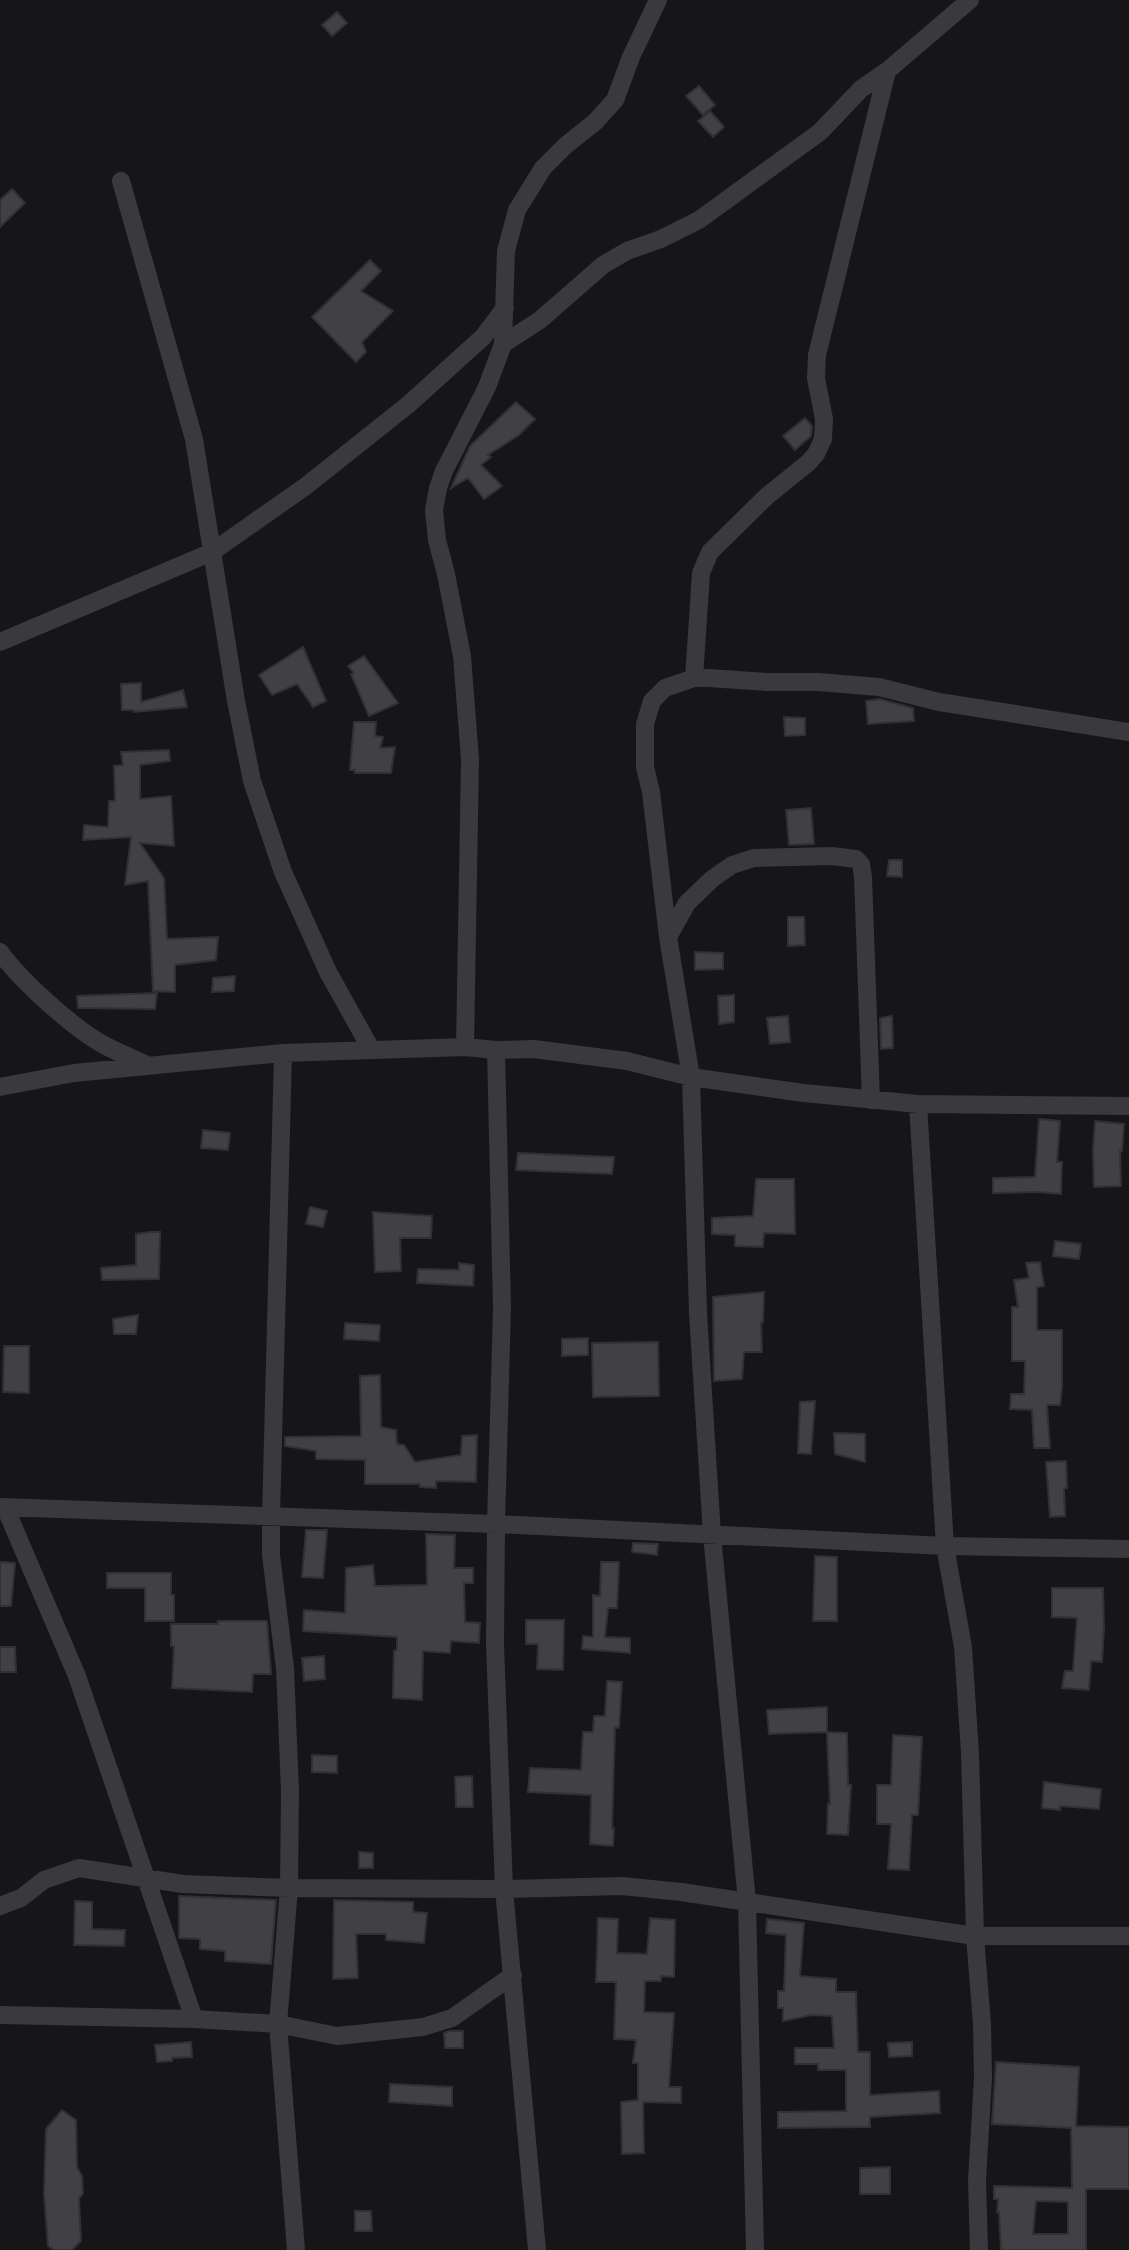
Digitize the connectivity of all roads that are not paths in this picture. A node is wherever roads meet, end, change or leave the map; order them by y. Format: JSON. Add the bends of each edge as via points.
{"nodes":[{"id":1,"x":658,"y":0,"type":"edge"},
{"id":2,"x":970,"y":0,"type":"edge"},
{"id":3,"x":887,"y":71,"type":"junction"},
{"id":4,"x":121,"y":181,"type":"dead end"},
{"id":5,"x":505,"y":308,"type":"junction"},
{"id":6,"x":503,"y":344,"type":"junction"},
{"id":7,"x":212,"y":552,"type":"junction"},
{"id":8,"x":0,"y":642,"type":"edge"},
{"id":9,"x":694,"y":678,"type":"junction"},
{"id":10,"x":1129,"y":732,"type":"edge"},
{"id":11,"x":668,"y":937,"type":"junction"},
{"id":12,"x":0,"y":952,"type":"edge"},
{"id":13,"x":465,"y":1047,"type":"junction"},
{"id":14,"x":371,"y":1049,"type":"junction"},
{"id":15,"x":496,"y":1050,"type":"junction"},
{"id":16,"x":283,"y":1053,"type":"junction"},
{"id":17,"x":148,"y":1065,"type":"junction"},
{"id":18,"x":691,"y":1077,"type":"junction"},
{"id":19,"x":0,"y":1087,"type":"edge"},
{"id":20,"x":871,"y":1100,"type":"junction"},
{"id":21,"x":918,"y":1104,"type":"junction"},
{"id":22,"x":1129,"y":1106,"type":"edge"},
{"id":23,"x":2,"y":1507,"type":"edge"},
{"id":24,"x":271,"y":1517,"type":"junction"},
{"id":25,"x":496,"y":1524,"type":"junction"},
{"id":26,"x":712,"y":1535,"type":"junction"},
{"id":27,"x":945,"y":1546,"type":"junction"},
{"id":28,"x":1129,"y":1549,"type":"edge"},
{"id":29,"x":145,"y":1877,"type":"junction"},
{"id":30,"x":289,"y":1888,"type":"junction"},
{"id":31,"x":504,"y":1889,"type":"junction"},
{"id":32,"x":747,"y":1902,"type":"junction"},
{"id":33,"x":0,"y":1906,"type":"edge"},
{"id":34,"x":975,"y":1936,"type":"junction"},
{"id":35,"x":1129,"y":1936,"type":"edge"},
{"id":36,"x":513,"y":1975,"type":"junction"},
{"id":37,"x":0,"y":2015,"type":"edge"},
{"id":38,"x":194,"y":2019,"type":"junction"},
{"id":39,"x":278,"y":2024,"type":"junction"},
{"id":40,"x":296,"y":2250,"type":"edge"},
{"id":41,"x":537,"y":2250,"type":"edge"},
{"id":42,"x":755,"y":2250,"type":"edge"},
{"id":43,"x":979,"y":2250,"type":"edge"}],
"edges":[{"from":1,"to":5,"type":"street","via":[[615,100],[543,168],[517,210],[506,251]]},
{"from":2,"to":3,"type":"street"},
{"from":3,"to":6,"type":"street","via":[[861,89],[820,132],[699,220],[603,265],[540,320]]},
{"from":3,"to":9,"type":"street","via":[[817,355],[823,439],[808,463],[710,552],[701,573]]},
{"from":4,"to":7,"type":"street","via":[[194,439]]},
{"from":5,"to":6,"type":"street"},
{"from":5,"to":7,"type":"street","via":[[483,337],[409,404]]},
{"from":6,"to":13,"type":"street","via":[[444,471],[434,510],[462,656],[470,759]]},
{"from":7,"to":8,"type":"street"},
{"from":7,"to":14,"type":"street","via":[[252,781],[283,872],[328,972]]},
{"from":9,"to":10,"type":"street","via":[[879,687],[939,702]]},
{"from":9,"to":11,"type":"street","via":[[665,688],[652,701],[645,724],[645,767]]},
{"from":11,"to":18,"type":"street"},
{"from":11,"to":20,"type":"street","via":[[687,903],[732,865],[754,858],[856,859],[863,877]]},
{"from":12,"to":17,"type":"street","via":[[57,1010],[102,1044]]},
{"from":13,"to":14,"type":"street"},
{"from":13,"to":15,"type":"street"},
{"from":14,"to":16,"type":"street"},
{"from":15,"to":18,"type":"street","via":[[534,1049],[627,1061]]},
{"from":15,"to":25,"type":"street","via":[[502,1308]]},
{"from":16,"to":17,"type":"street"},
{"from":16,"to":24,"type":"street"},
{"from":17,"to":19,"type":"street"},
{"from":18,"to":20,"type":"street"},
{"from":18,"to":26,"type":"street"},
{"from":20,"to":21,"type":"street"},
{"from":21,"to":22,"type":"street"},
{"from":21,"to":27,"type":"street"},
{"from":23,"to":24,"type":"street"},
{"from":23,"to":29,"type":"street","via":[[77,1676]]},
{"from":24,"to":25,"type":"street"},
{"from":24,"to":30,"type":"street","via":[[285,1668]]},
{"from":25,"to":26,"type":"street"},
{"from":25,"to":31,"type":"street"},
{"from":26,"to":27,"type":"street"},
{"from":26,"to":32,"type":"street"},
{"from":27,"to":28,"type":"street"},
{"from":27,"to":34,"type":"street","via":[[963,1647]]},
{"from":29,"to":30,"type":"street","via":[[183,1884]]},
{"from":29,"to":33,"type":"street","via":[[79,1868],[44,1880]]},
{"from":29,"to":38,"type":"street"},
{"from":30,"to":31,"type":"street"},
{"from":30,"to":39,"type":"street"},
{"from":31,"to":32,"type":"street","via":[[622,1886]]},
{"from":31,"to":36,"type":"street"},
{"from":32,"to":34,"type":"street"},
{"from":32,"to":42,"type":"street"},
{"from":34,"to":35,"type":"street"},
{"from":34,"to":43,"type":"street","via":[[983,2078]]},
{"from":36,"to":39,"type":"street","via":[[452,2018],[423,2027],[337,2036]]},
{"from":36,"to":41,"type":"street"},
{"from":37,"to":38,"type":"street"},
{"from":38,"to":39,"type":"street"},
{"from":39,"to":40,"type":"street"}]}
